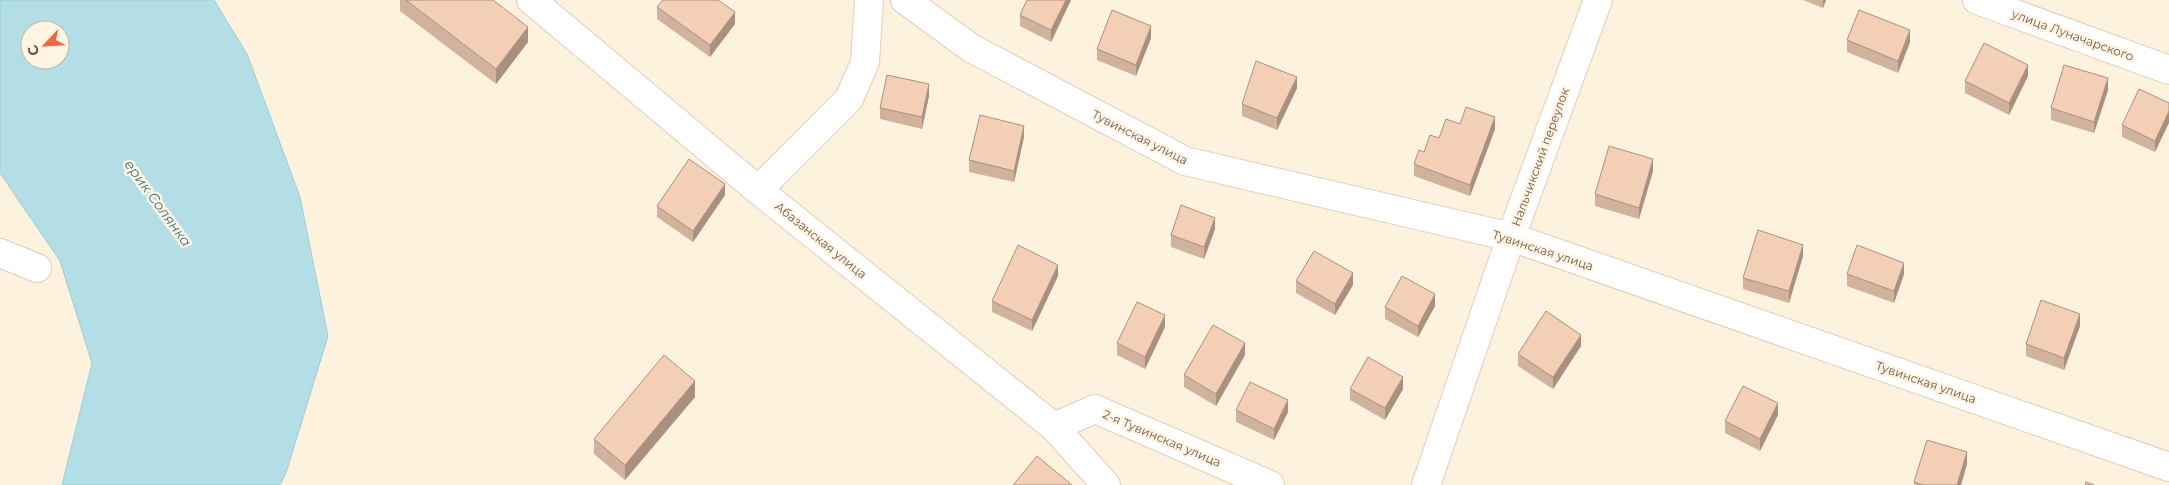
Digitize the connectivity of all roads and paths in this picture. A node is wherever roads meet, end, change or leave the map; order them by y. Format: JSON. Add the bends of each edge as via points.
{"nodes":[{"id":1,"x":531,"y":0,"type":"edge"},
{"id":2,"x":869,"y":0,"type":"edge"},
{"id":3,"x":905,"y":0,"type":"edge"},
{"id":4,"x":1598,"y":0,"type":"edge"},
{"id":5,"x":1977,"y":0,"type":"edge"},
{"id":6,"x":2169,"y":70,"type":"edge"},
{"id":7,"x":758,"y":190,"type":"junction"},
{"id":8,"x":1511,"y":237,"type":"junction"},
{"id":9,"x":0,"y":253,"type":"edge"},
{"id":10,"x":37,"y":268,"type":"dead end"},
{"id":11,"x":1054,"y":427,"type":"junction"},
{"id":12,"x":2169,"y":467,"type":"edge"},
{"id":13,"x":1106,"y":485,"type":"edge"},
{"id":14,"x":1270,"y":485,"type":"edge"},
{"id":15,"x":1426,"y":485,"type":"edge"}],
"edges":[{"from":1,"to":7,"type":"street","name":"Абазанская улица"},
{"from":2,"to":7,"type":"street","via":[[865,62],[849,99]]},
{"from":3,"to":8,"type":"street","name":"Тувинская улица","via":[[971,48],[1185,161]]},
{"from":4,"to":8,"type":"street","name":"Нальчикский переулок"},
{"from":5,"to":6,"type":"street","name":"улица Луначарского"},
{"from":7,"to":11,"type":"street","name":"Абазанская улица"},
{"from":8,"to":12,"type":"street","name":"Тувинская улица"},
{"from":8,"to":15,"type":"street","name":"Нальчикский переулок"},
{"from":9,"to":10,"type":"street"},
{"from":11,"to":13,"type":"street","name":"Абазанская улица"},
{"from":11,"to":14,"type":"street","name":"2-я Тувинская улица","via":[[1095,409]]}]}
